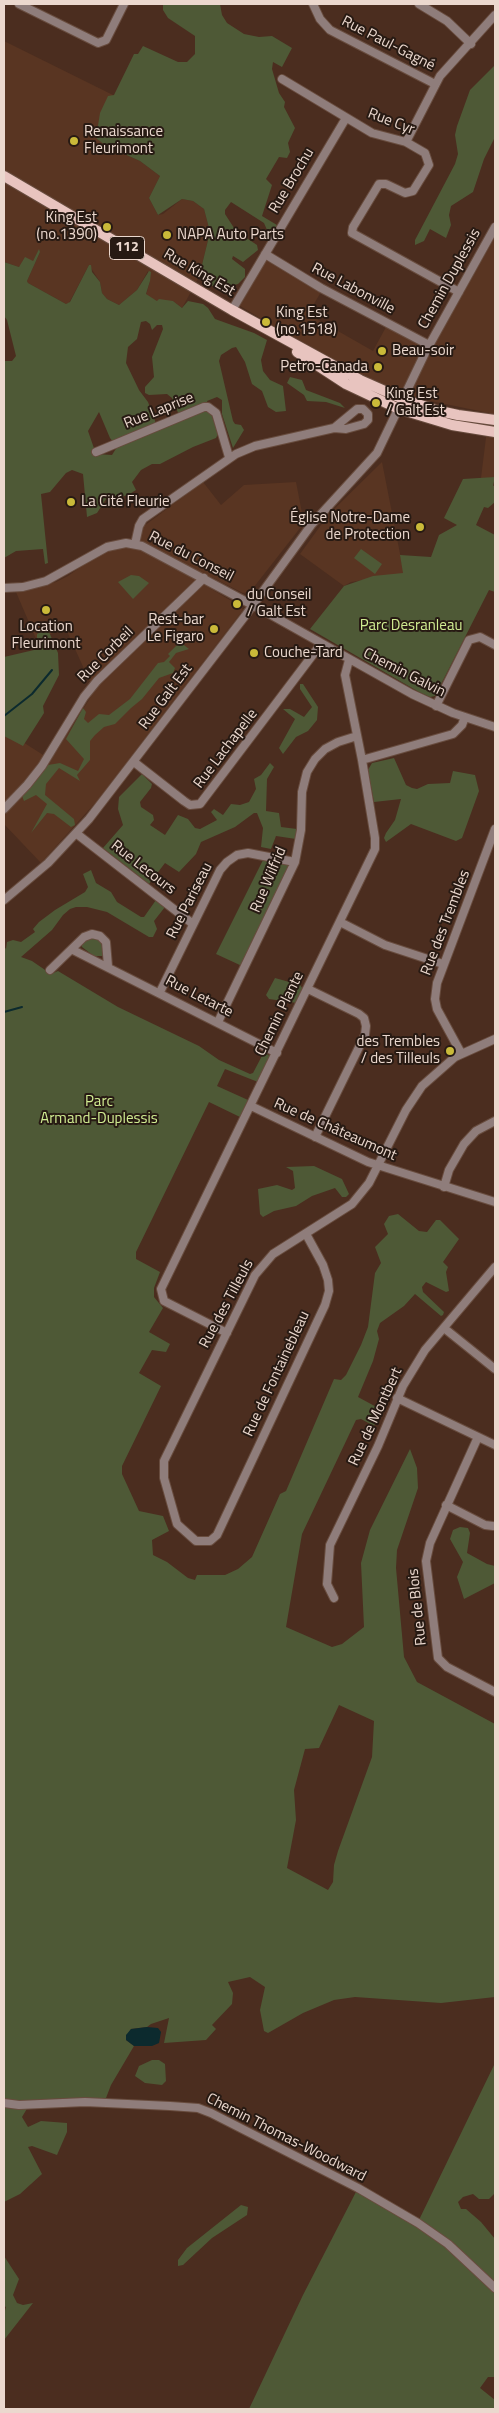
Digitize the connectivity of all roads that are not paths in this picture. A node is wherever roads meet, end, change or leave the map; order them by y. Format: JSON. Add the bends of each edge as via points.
{"nodes":[{"id":1,"x":19,"y":4,"type":"edge"},
{"id":2,"x":124,"y":4,"type":"edge"},
{"id":3,"x":313,"y":4,"type":"edge"},
{"id":4,"x":419,"y":4,"type":"edge"},
{"id":5,"x":428,"y":6,"type":"edge"},
{"id":6,"x":495,"y":15,"type":"edge"},
{"id":7,"x":471,"y":44,"type":"junction"},
{"id":8,"x":282,"y":79,"type":"dead end"},
{"id":9,"x":435,"y":84,"type":"junction"},
{"id":10,"x":346,"y":118,"type":"junction"},
{"id":11,"x":406,"y":142,"type":"junction"},
{"id":12,"x":4,"y":176,"type":"edge"},
{"id":13,"x":495,"y":227,"type":"edge"},
{"id":14,"x":265,"y":254,"type":"junction"},
{"id":15,"x":459,"y":292,"type":"junction"},
{"id":16,"x":232,"y":310,"type":"junction"},
{"id":17,"x":250,"y":320,"type":"junction"},
{"id":18,"x":429,"y":345,"type":"junction"},
{"id":19,"x":403,"y":399,"type":"junction"},
{"id":20,"x":399,"y":409,"type":"junction"},
{"id":21,"x":495,"y":420,"type":"edge"},
{"id":22,"x":334,"y":428,"type":"dead end"},
{"id":23,"x":495,"y":432,"type":"edge"},
{"id":24,"x":96,"y":452,"type":"dead end"},
{"id":25,"x":230,"y":457,"type":"junction"},
{"id":26,"x":135,"y":544,"type":"junction"},
{"id":27,"x":204,"y":578,"type":"junction"},
{"id":28,"x":4,"y":588,"type":"edge"},
{"id":29,"x":253,"y":605,"type":"junction"},
{"id":30,"x":321,"y":644,"type":"junction"},
{"id":31,"x":495,"y":645,"type":"edge"},
{"id":32,"x":349,"y":660,"type":"junction"},
{"id":33,"x":436,"y":706,"type":"junction"},
{"id":34,"x":465,"y":717,"type":"junction"},
{"id":35,"x":495,"y":727,"type":"edge"},
{"id":36,"x":357,"y":736,"type":"junction"},
{"id":37,"x":362,"y":760,"type":"junction"},
{"id":38,"x":134,"y":762,"type":"junction"},
{"id":39,"x":4,"y":809,"type":"edge"},
{"id":40,"x":495,"y":829,"type":"edge"},
{"id":41,"x":77,"y":834,"type":"junction"},
{"id":42,"x":295,"y":862,"type":"junction"},
{"id":43,"x":4,"y":900,"type":"edge"},
{"id":44,"x":340,"y":922,"type":"junction"},
{"id":45,"x":193,"y":924,"type":"junction"},
{"id":46,"x":73,"y":950,"type":"junction"},
{"id":47,"x":443,"y":964,"type":"junction"},
{"id":48,"x":108,"y":966,"type":"junction"},
{"id":49,"x":50,"y":970,"type":"dead end"},
{"id":50,"x":308,"y":989,"type":"junction"},
{"id":51,"x":160,"y":992,"type":"junction"},
{"id":52,"x":218,"y":1022,"type":"junction"},
{"id":53,"x":495,"y":1039,"type":"edge"},
{"id":54,"x":277,"y":1052,"type":"junction"},
{"id":55,"x":460,"y":1053,"type":"junction"},
{"id":56,"x":251,"y":1106,"type":"junction"},
{"id":57,"x":495,"y":1121,"type":"edge"},
{"id":58,"x":315,"y":1137,"type":"junction"},
{"id":59,"x":378,"y":1166,"type":"junction"},
{"id":60,"x":444,"y":1187,"type":"junction"},
{"id":61,"x":495,"y":1202,"type":"edge"},
{"id":62,"x":306,"y":1234,"type":"junction"},
{"id":63,"x":494,"y":1271,"type":"edge"},
{"id":64,"x":444,"y":1328,"type":"junction"},
{"id":65,"x":227,"y":1333,"type":"junction"},
{"id":66,"x":495,"y":1369,"type":"edge"},
{"id":67,"x":398,"y":1398,"type":"junction"},
{"id":68,"x":478,"y":1437,"type":"junction"},
{"id":69,"x":495,"y":1445,"type":"edge"},
{"id":70,"x":163,"y":1467,"type":"joint"},
{"id":71,"x":446,"y":1505,"type":"junction"},
{"id":72,"x":493,"y":1526,"type":"dead end"},
{"id":73,"x":334,"y":1598,"type":"dead end"},
{"id":74,"x":495,"y":1692,"type":"edge"},
{"id":75,"x":4,"y":2103,"type":"edge"},
{"id":76,"x":495,"y":2288,"type":"edge"}],
"edges":[{"from":1,"to":2,"type":"street","via":[[94,42],[102,42],[108,37]]},
{"from":3,"to":9,"type":"street","name":"Rue Paul-Gagné","via":[[330,30]]},
{"from":4,"to":5,"type":"street"},
{"from":5,"to":7,"type":"street"},
{"from":6,"to":7,"type":"street"},
{"from":7,"to":9,"type":"street"},
{"from":8,"to":10,"type":"street","name":"Rue Cyr"},
{"from":9,"to":11,"type":"street"},
{"from":10,"to":11,"type":"street","name":"Rue Cyr","via":[[378,135]]},
{"from":10,"to":14,"type":"street","name":"Rue Brochu"},
{"from":11,"to":15,"type":"street","name":"Rue Cyr","via":[[425,153],[429,161],[417,186],[405,193],[379,184],[352,233]]},
{"from":12,"to":16,"type":"main road","name":"Rue King Est","number":"112"},
{"from":13,"to":15,"type":"street","name":"Chemin Duplessis"},
{"from":14,"to":16,"type":"street","name":"Rue Brochu"},
{"from":14,"to":18,"type":"street","name":"Rue Labonville","via":[[321,288]]},
{"from":15,"to":18,"type":"street","name":"Chemin Duplessis"},
{"from":16,"to":17,"type":"main road","name":"Rue King Est","number":"112"},
{"from":17,"to":19,"type":"main road","name":"Rue King Est","number":"112","via":[[360,380]]},
{"from":17,"to":20,"type":"main road","name":"Rue King Est","number":"112","via":[[327,373]]},
{"from":18,"to":19,"type":"street","name":"Chemin Duplessis"},
{"from":19,"to":20,"type":"street","name":"Rue Galt Est"},
{"from":19,"to":21,"type":"main road","name":"Rue King Est","number":"112","via":[[451,414]]},
{"from":20,"to":23,"type":"main road","name":"Rue King Est","number":"112","via":[[444,423]]},
{"from":20,"to":29,"type":"street","name":"Rue Galt Est","via":[[377,453],[312,524]]},
{"from":22,"to":25,"type":"street","via":[[248,448]]},
{"from":24,"to":25,"type":"street","name":"Rue Laprise","via":[[208,407],[216,413]]},
{"from":25,"to":26,"type":"street","via":[[143,520]]},
{"from":26,"to":27,"type":"street","name":"Rue du Conseil"},
{"from":26,"to":28,"type":"street","name":"Rue du Conseil","via":[[107,547],[46,581]]},
{"from":27,"to":29,"type":"street","name":"Rue du Conseil"},
{"from":27,"to":39,"type":"street","name":"Rue Corbeil","via":[[84,696],[42,766]]},
{"from":29,"to":30,"type":"street","name":"Chemin Galvin"},
{"from":29,"to":38,"type":"street","name":"Rue Galt Est"},
{"from":30,"to":32,"type":"street","name":"Chemin Galvin"},
{"from":30,"to":38,"type":"street","name":"Rue Lachapelle","via":[[200,804],[190,805]]},
{"from":31,"to":33,"type":"street","via":[[480,637],[474,637],[466,644]]},
{"from":32,"to":33,"type":"street","name":"Chemin Galvin"},
{"from":32,"to":36,"type":"street","name":"Chemin Plante","via":[[345,675]]},
{"from":33,"to":34,"type":"street","name":"Chemin Galvin"},
{"from":34,"to":35,"type":"street","name":"Chemin Galvin"},
{"from":34,"to":37,"type":"street","via":[[454,734]]},
{"from":36,"to":37,"type":"street","name":"Chemin Plante"},
{"from":36,"to":42,"type":"street","name":"Rue Wilfrid","via":[[325,749],[307,772],[303,785],[302,830]]},
{"from":37,"to":44,"type":"street","name":"Chemin Plante","via":[[376,844]]},
{"from":38,"to":41,"type":"street","name":"Rue Galt Est"},
{"from":40,"to":47,"type":"street","name":"Rue des Trembles"},
{"from":41,"to":43,"type":"street","name":"Rue Galt Est","via":[[35,876]]},
{"from":41,"to":45,"type":"street","name":"Rue Lecours"},
{"from":42,"to":45,"type":"street","name":"Rue Pariseau","via":[[253,853],[237,855],[220,870]]},
{"from":42,"to":52,"type":"street","name":"Rue Wilfrid"},
{"from":44,"to":47,"type":"street","via":[[385,945]]},
{"from":44,"to":50,"type":"street","name":"Chemin Plante"},
{"from":45,"to":51,"type":"street","name":"Rue Pariseau"},
{"from":46,"to":48,"type":"street","name":"Rue Letarte"},
{"from":46,"to":48,"type":"street","via":[[88,935],[100,936],[106,942]]},
{"from":46,"to":49,"type":"street"},
{"from":47,"to":55,"type":"street","name":"Rue des Trembles","via":[[435,999]]},
{"from":48,"to":51,"type":"street","name":"Rue Letarte"},
{"from":50,"to":54,"type":"street","name":"Chemin Plante"},
{"from":50,"to":58,"type":"street","via":[[359,1014],[366,1026],[365,1035]]},
{"from":51,"to":52,"type":"street","name":"Rue Letarte"},
{"from":52,"to":54,"type":"street","name":"Rue Letarte"},
{"from":53,"to":55,"type":"street","name":"Rue des Tilleuls"},
{"from":54,"to":56,"type":"street","name":"Chemin Plante"},
{"from":55,"to":59,"type":"street","name":"Rue des Tilleuls","via":[[416,1094]]},
{"from":56,"to":58,"type":"street","name":"Rue de Châteaumont"},
{"from":56,"to":65,"type":"street","name":"Chemin Plante","via":[[162,1285],[161,1293],[164,1301]]},
{"from":57,"to":60,"type":"street","via":[[476,1131],[464,1144],[449,1170]]},
{"from":58,"to":59,"type":"street","name":"Rue de Châteaumont"},
{"from":59,"to":60,"type":"street","name":"Rue de Châteaumont"},
{"from":59,"to":62,"type":"street","name":"Rue des Tilleuls","via":[[352,1204]]},
{"from":60,"to":61,"type":"street","name":"Rue de Châteaumont"},
{"from":62,"to":65,"type":"street","name":"Rue des Tilleuls","via":[[273,1254],[259,1268]]},
{"from":62,"to":70,"type":"street","name":"Rue de Fontainebleau","via":[[324,1266],[328,1297],[220,1525],[208,1536],[189,1535],[177,1524]]},
{"from":63,"to":64,"type":"street","name":"Rue de Montbert"},
{"from":64,"to":66,"type":"street"},
{"from":64,"to":67,"type":"street","name":"Rue de Montbert","via":[[410,1373]]},
{"from":65,"to":70,"type":"street","name":"Rue des Tilleuls","via":[[166,1454]]},
{"from":67,"to":68,"type":"street"},
{"from":67,"to":73,"type":"street","name":"Rue de Montbert","via":[[330,1545],[327,1584]]},
{"from":68,"to":69,"type":"street"},
{"from":68,"to":71,"type":"street","name":"Rue de Blois"},
{"from":71,"to":72,"type":"street"},
{"from":71,"to":74,"type":"street","name":"Rue de Blois","via":[[426,1561],[437,1654],[447,1667]]},
{"from":75,"to":76,"type":"street","name":"Chemin Thomas-Woodward","via":[[86,2102],[198,2108],[358,2188],[418,2223],[448,2244]]}]}
